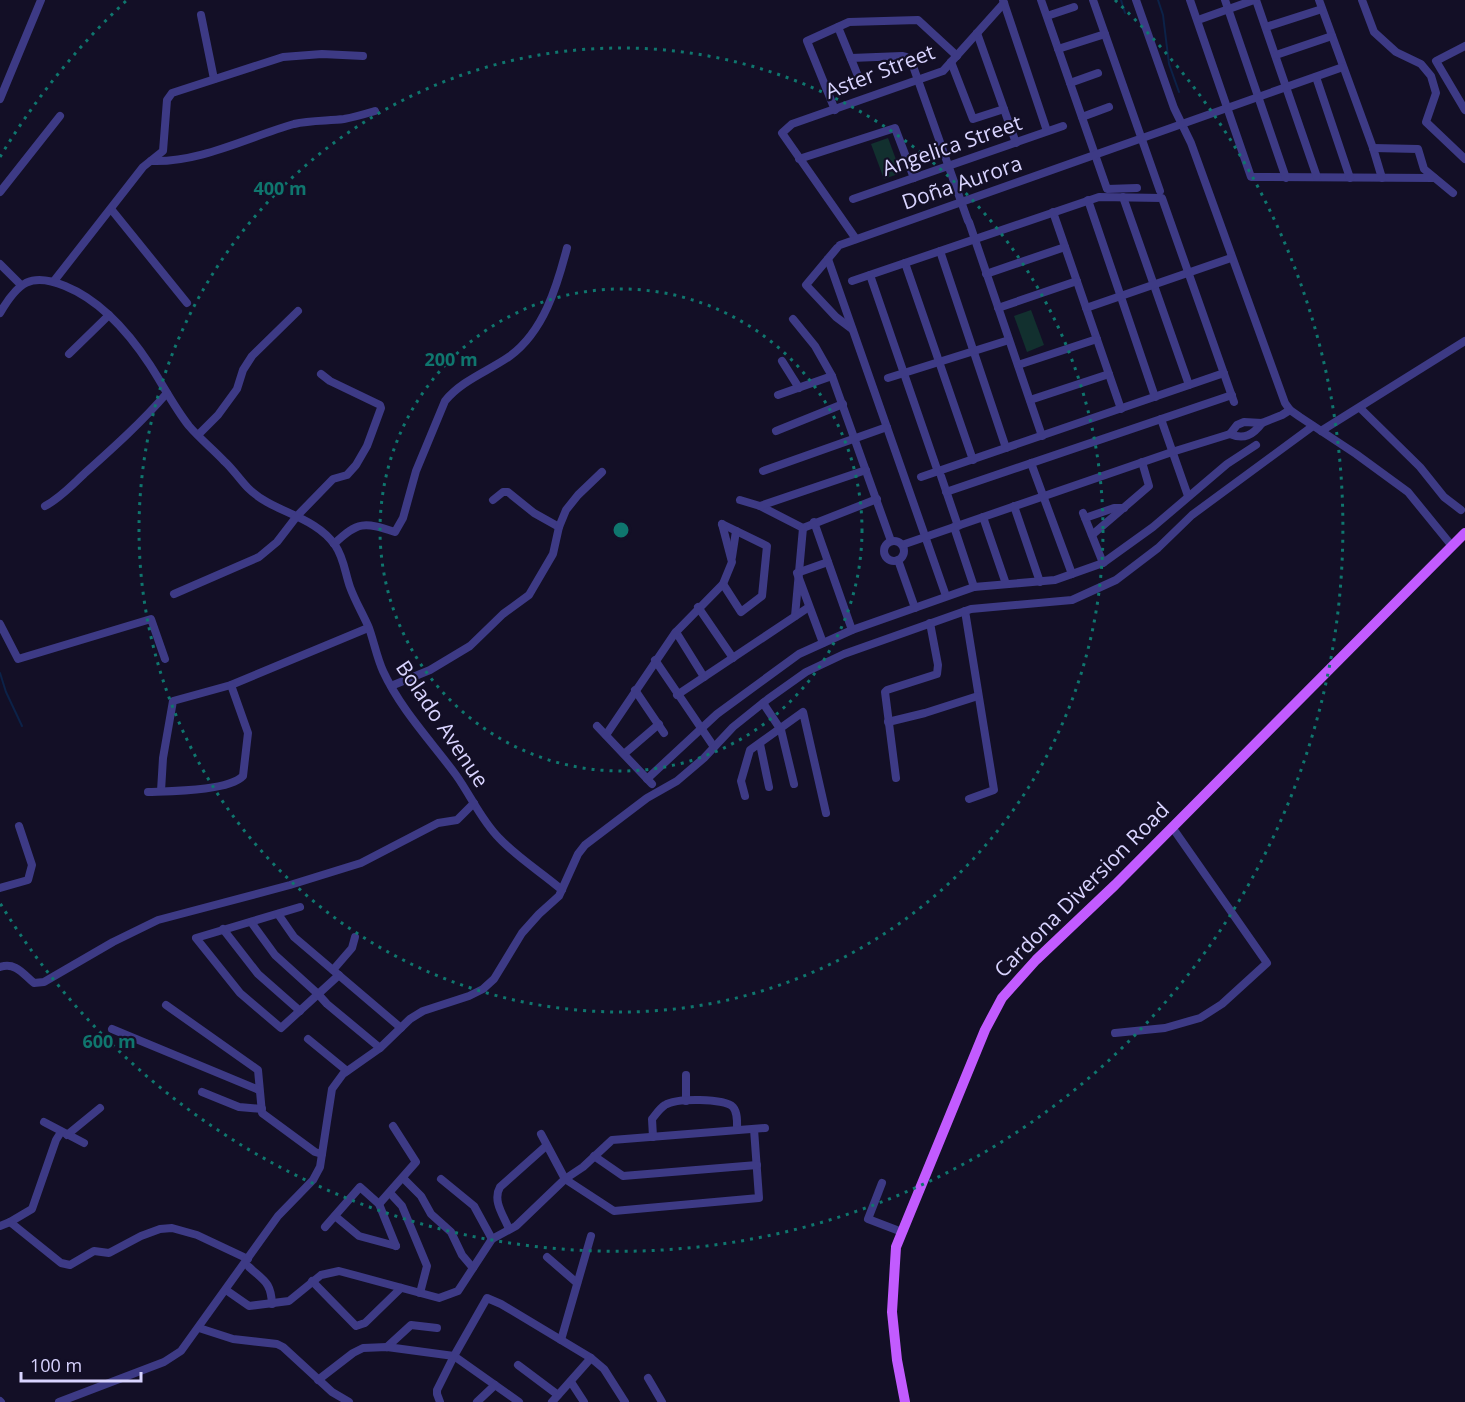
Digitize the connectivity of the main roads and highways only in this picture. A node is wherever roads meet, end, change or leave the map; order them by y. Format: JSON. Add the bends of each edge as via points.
{"nodes":[{"id":1,"x":1465,"y":533,"type":"edge"},
{"id":2,"x":905,"y":1402,"type":"edge"}],
"edges":[{"from":1,"to":2,"type":"main road","name":"Cardona Diversion Road","via":[[1002,998],[985,1030],[896,1247],[892,1312]]}]}
